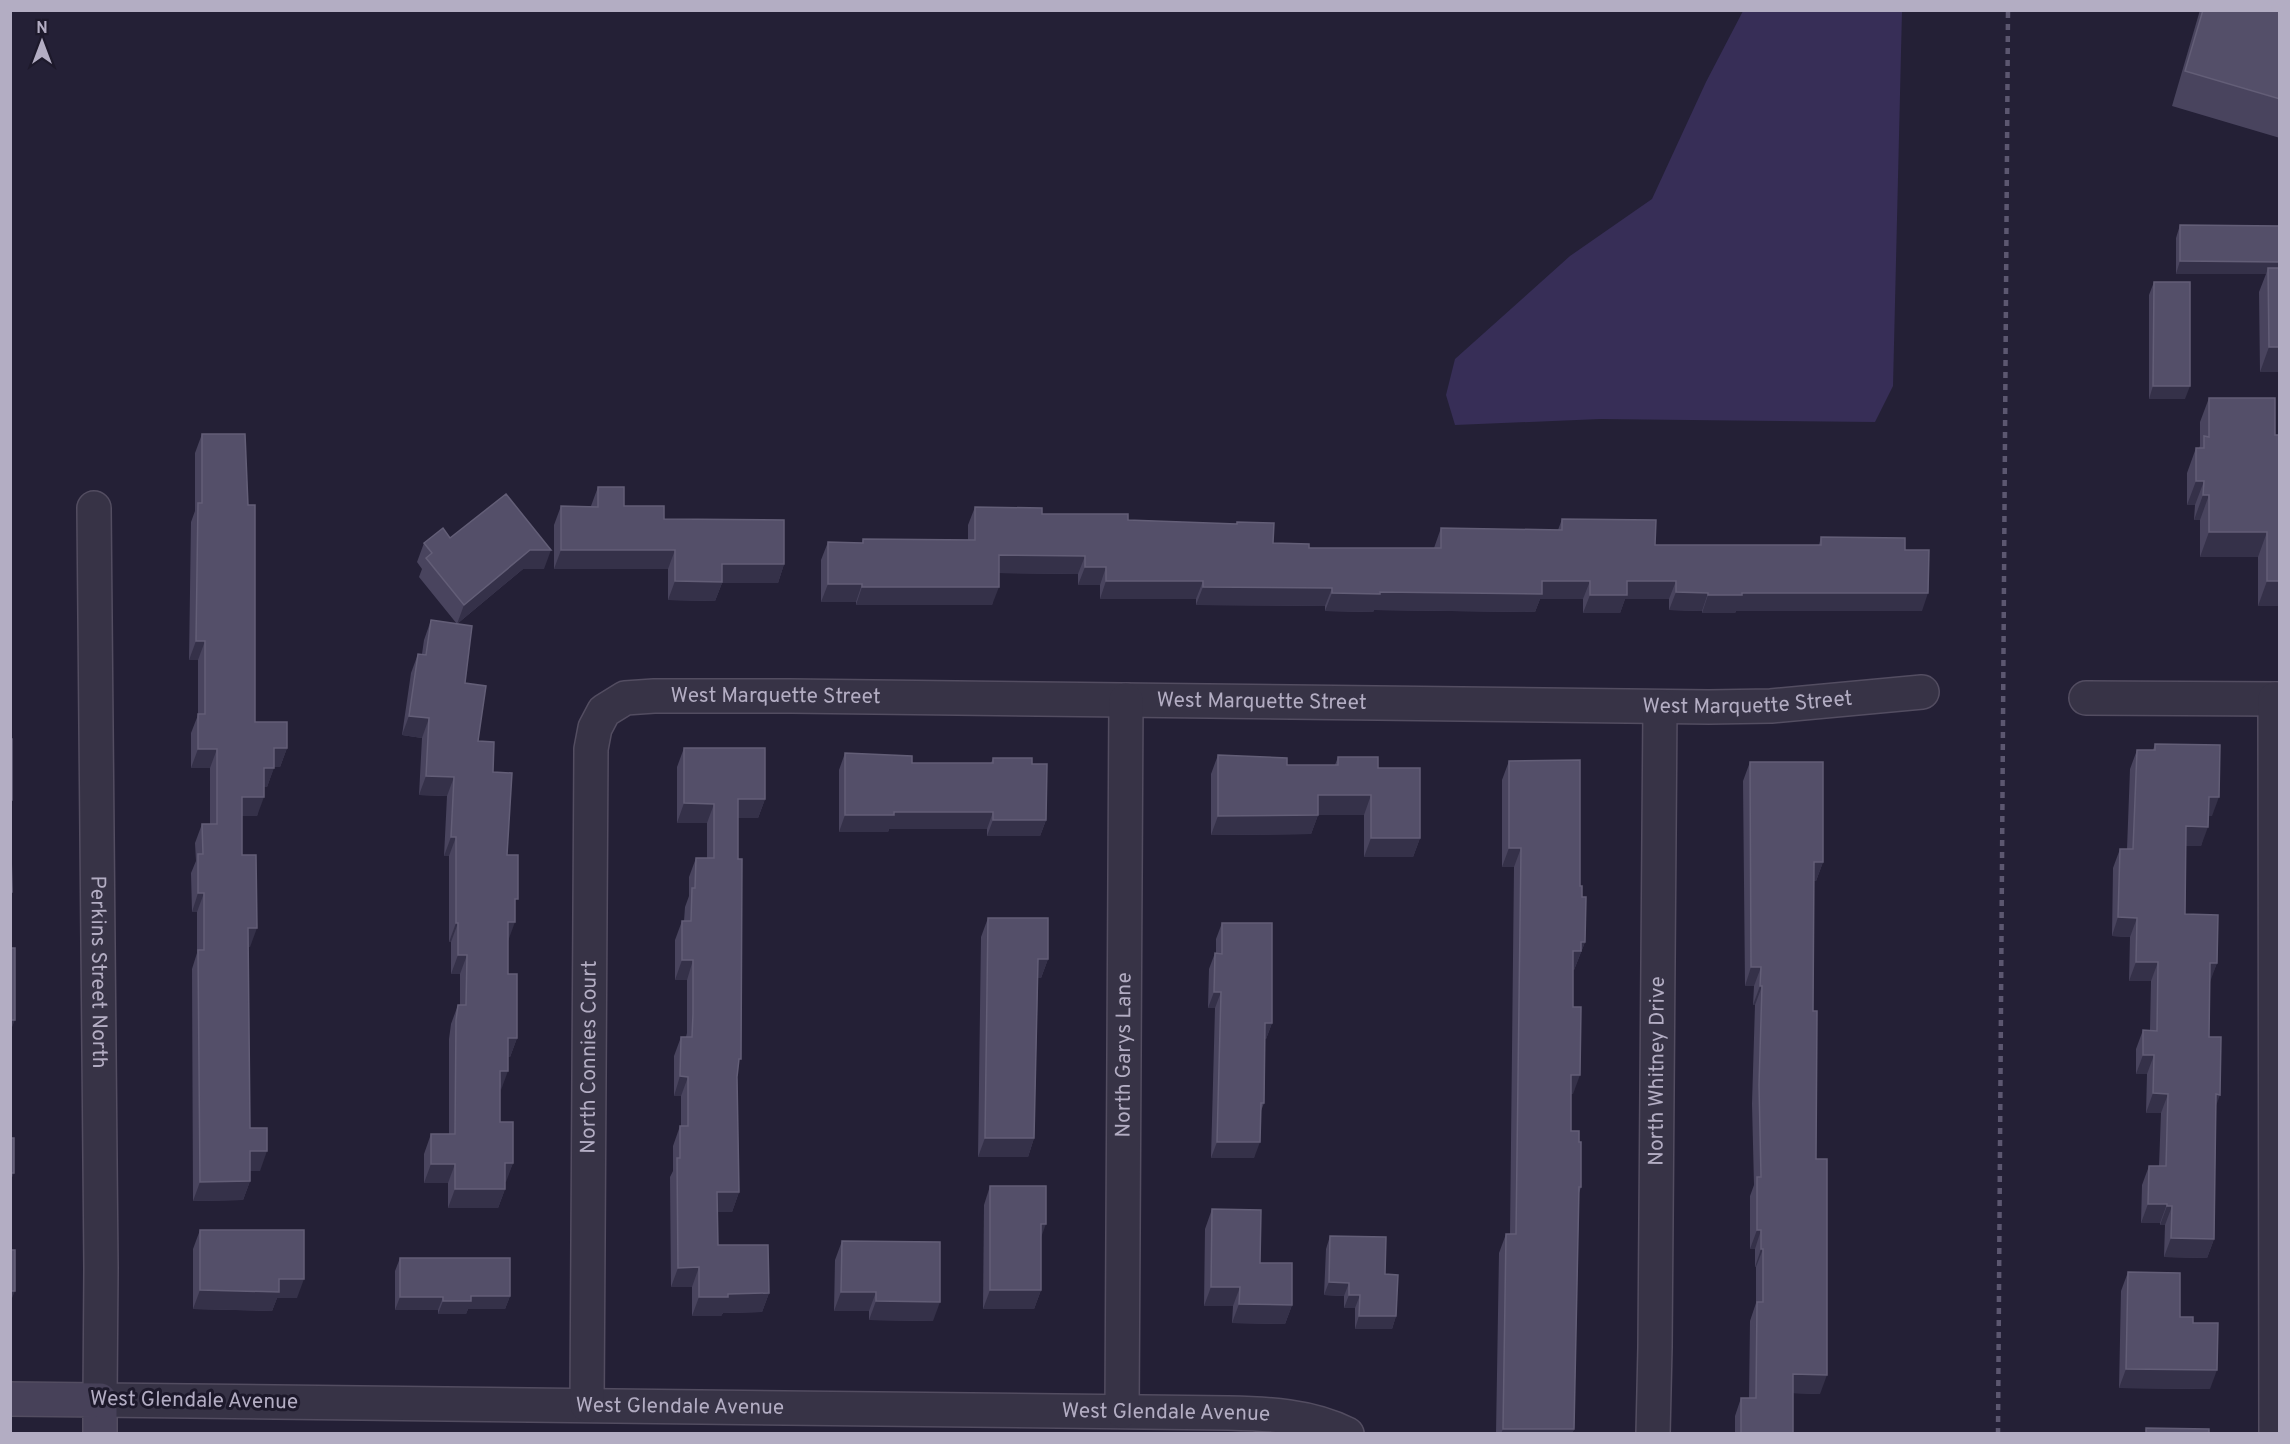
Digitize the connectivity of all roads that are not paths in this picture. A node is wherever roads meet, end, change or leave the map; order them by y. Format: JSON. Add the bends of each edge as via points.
{"nodes":[{"id":1,"x":94,"y":508,"type":"dead end"},
{"id":2,"x":1922,"y":692,"type":"dead end"},
{"id":3,"x":2086,"y":698,"type":"dead end"},
{"id":4,"x":2277,"y":699,"type":"edge"},
{"id":5,"x":1126,"y":700,"type":"junction"},
{"id":6,"x":1660,"y":707,"type":"junction"},
{"id":7,"x":604,"y":711,"type":"joint"},
{"id":8,"x":10,"y":1399,"type":"edge"},
{"id":9,"x":100,"y":1400,"type":"junction"},
{"id":10,"x":587,"y":1405,"type":"junction"},
{"id":11,"x":1122,"y":1411,"type":"junction"},
{"id":12,"x":100,"y":1434,"type":"edge"},
{"id":13,"x":1347,"y":1434,"type":"edge"},
{"id":14,"x":1653,"y":1434,"type":"edge"},
{"id":15,"x":2276,"y":1434,"type":"edge"}],
"edges":[{"from":1,"to":9,"type":"street","name":"Perkins Street North"},
{"from":2,"to":6,"type":"street","name":"West Marquette Street","via":[[1771,706]]},
{"from":3,"to":4,"type":"street"},
{"from":4,"to":15,"type":"street"},
{"from":5,"to":6,"type":"street","name":"West Marquette Street"},
{"from":5,"to":7,"type":"street","name":"West Marquette Street","via":[[654,696],[625,698]]},
{"from":5,"to":11,"type":"street","name":"North Garys Lane"},
{"from":6,"to":14,"type":"street","name":"North Whitney Drive"},
{"from":7,"to":10,"type":"street","name":"North Connies Court","via":[[595,728],[591,749]]},
{"from":8,"to":9,"type":"street","name":"West Glendale Avenue"},
{"from":9,"to":10,"type":"street","name":"West Glendale Avenue"},
{"from":9,"to":12,"type":"street","name":"Perkins Street North"},
{"from":10,"to":11,"type":"street","name":"West Glendale Avenue"},
{"from":11,"to":13,"type":"street","name":"West Glendale Avenue","via":[[1275,1414],[1308,1420]]}]}
